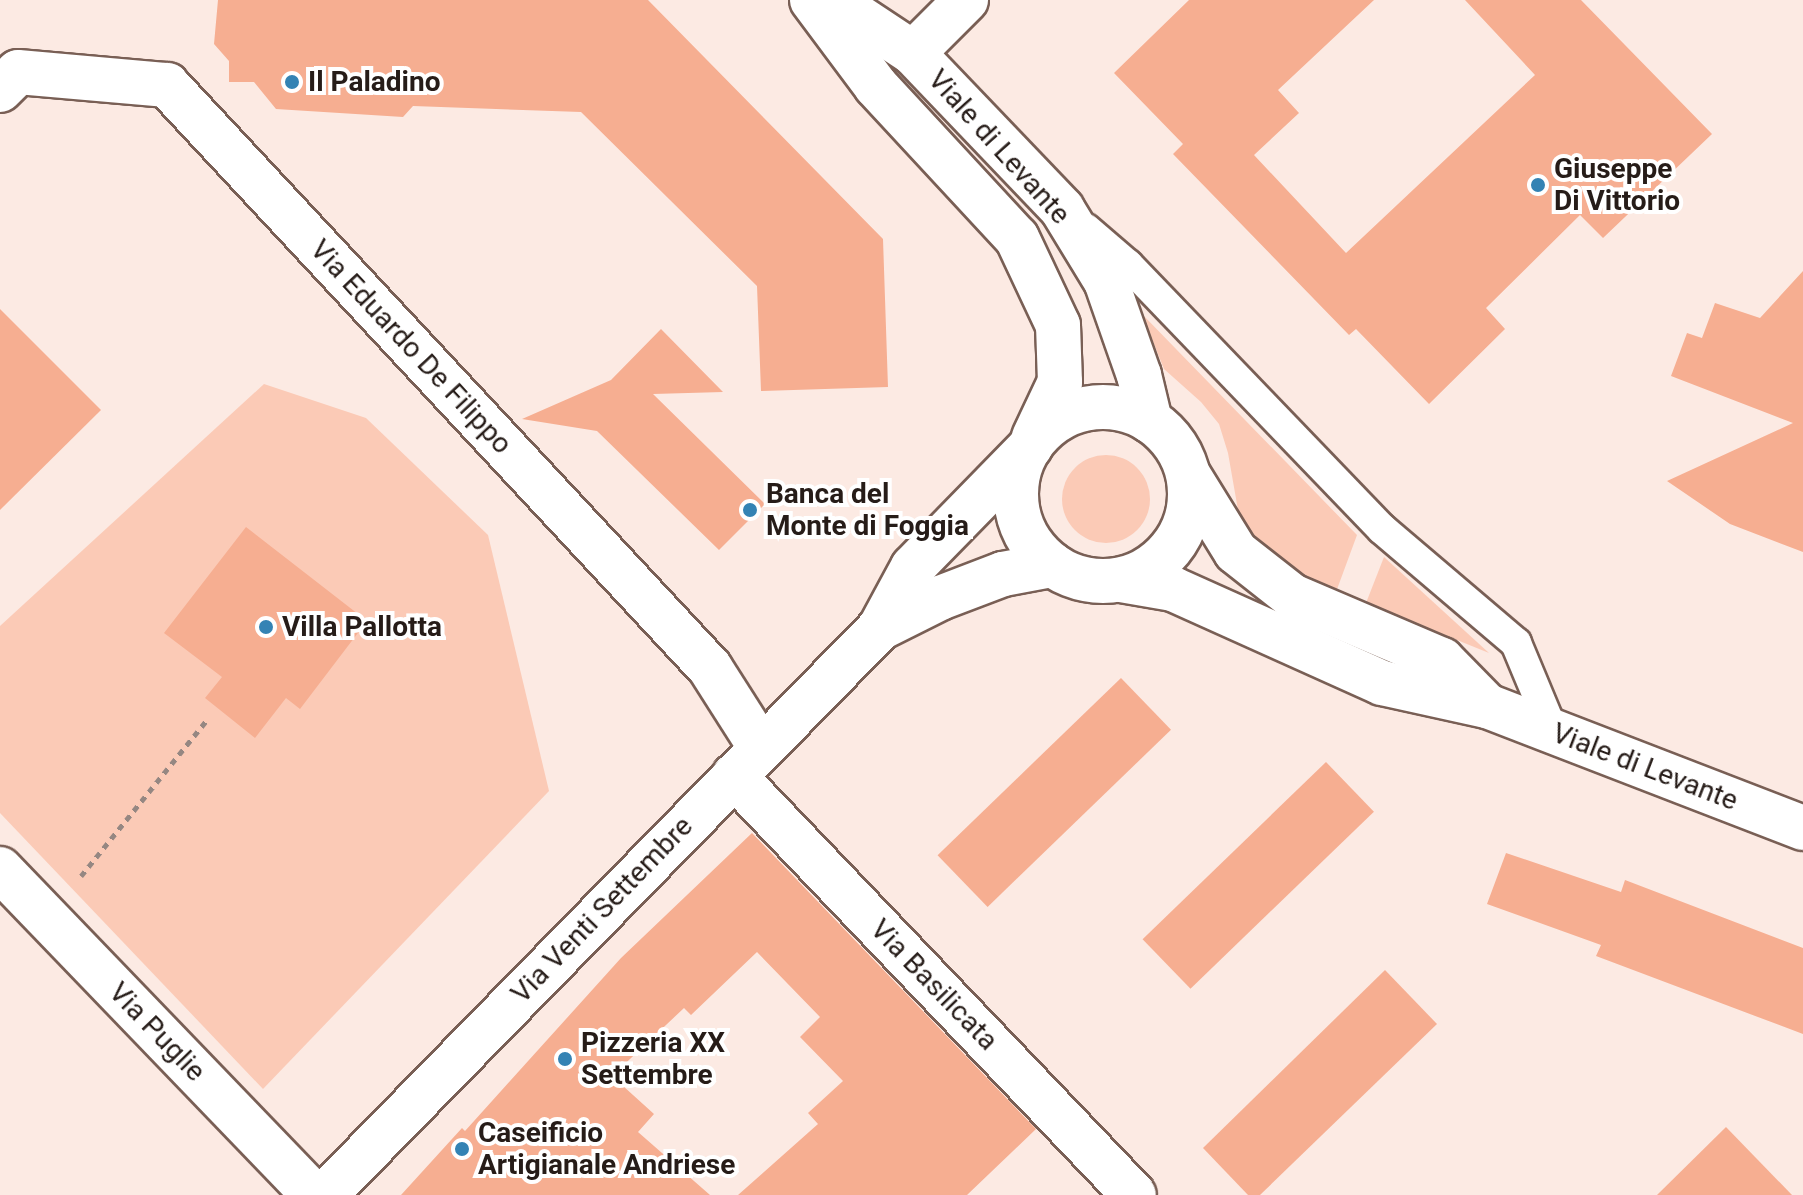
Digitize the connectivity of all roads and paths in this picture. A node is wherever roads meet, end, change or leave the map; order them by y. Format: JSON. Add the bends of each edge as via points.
{"nodes":[{"id":1,"x":812,"y":0,"type":"edge"},
{"id":2,"x":833,"y":0,"type":"edge"},
{"id":3,"x":966,"y":0,"type":"edge"},
{"id":4,"x":913,"y":53,"type":"junction"},
{"id":5,"x":0,"y":90,"type":"edge"},
{"id":6,"x":1062,"y":209,"type":"junction"},
{"id":7,"x":1150,"y":421,"type":"junction"},
{"id":8,"x":1030,"y":447,"type":"junction"},
{"id":9,"x":1189,"y":476,"type":"junction"},
{"id":10,"x":1052,"y":565,"type":"junction"},
{"id":11,"x":1121,"y":580,"type":"junction"},
{"id":12,"x":880,"y":628,"type":"junction"},
{"id":13,"x":1487,"y":706,"type":"junction"},
{"id":14,"x":206,"y":721,"type":"dead end"},
{"id":15,"x":1553,"y":732,"type":"junction"},
{"id":16,"x":748,"y":762,"type":"junction"},
{"id":17,"x":1803,"y":828,"type":"edge"},
{"id":18,"x":0,"y":869,"type":"edge"},
{"id":19,"x":44,"y":914,"type":"junction"},
{"id":20,"x":314,"y":1195,"type":"edge"},
{"id":21,"x":325,"y":1195,"type":"edge"},
{"id":22,"x":1134,"y":1195,"type":"edge"}],
"edges":[{"from":1,"to":8,"type":"street","name":"Viale di Levante","via":[[876,86],[1017,238],[1058,325],[1060,382]]},
{"from":2,"to":4,"type":"street","name":"Viale di Levante"},
{"from":3,"to":4,"type":"street"},
{"from":4,"to":6,"type":"street","name":"Viale di Levante"},
{"from":5,"to":16,"type":"street","name":"Via Eduardo De Filippo","via":[[18,72],[167,85],[710,668]]},
{"from":6,"to":7,"type":"street","name":"Viale di Levante","via":[[1106,281]]},
{"from":6,"to":15,"type":"lane","via":[[1128,265],[1382,529],[1516,643]]},
{"from":7,"to":8,"type":"street","via":[[1126,410],[1099,407],[1071,413]]},
{"from":7,"to":9,"type":"street","via":[[1168,436]]},
{"from":8,"to":10,"type":"street","via":[[1018,471],[1020,523]]},
{"from":8,"to":12,"type":"street","name":"Via Venti Settembre","via":[[913,567]]},
{"from":9,"to":11,"type":"street","via":[[1183,530],[1168,553]]},
{"from":9,"to":13,"type":"street","name":"Viale di Levante","via":[[1236,552],[1292,596],[1442,660]]},
{"from":10,"to":11,"type":"street","via":[[1074,576]]},
{"from":10,"to":12,"type":"street","name":"Via Venti Settembre","via":[[1003,574]]},
{"from":11,"to":13,"type":"street","name":"Viale di Levante","via":[[1173,589],[1382,683]]},
{"from":12,"to":16,"type":"street","name":"Via Venti Settembre"},
{"from":13,"to":15,"type":"street","name":"Viale di Levante"},
{"from":14,"to":19,"type":"path","via":[[72,887]]},
{"from":15,"to":17,"type":"street","name":"Viale di Levante"},
{"from":16,"to":21,"type":"street","name":"Via Venti Settembre"},
{"from":16,"to":22,"type":"street","name":"Via Basilicata"},
{"from":18,"to":19,"type":"street","name":"Via Puglie"},
{"from":19,"to":20,"type":"street","name":"Via Puglie"}]}
